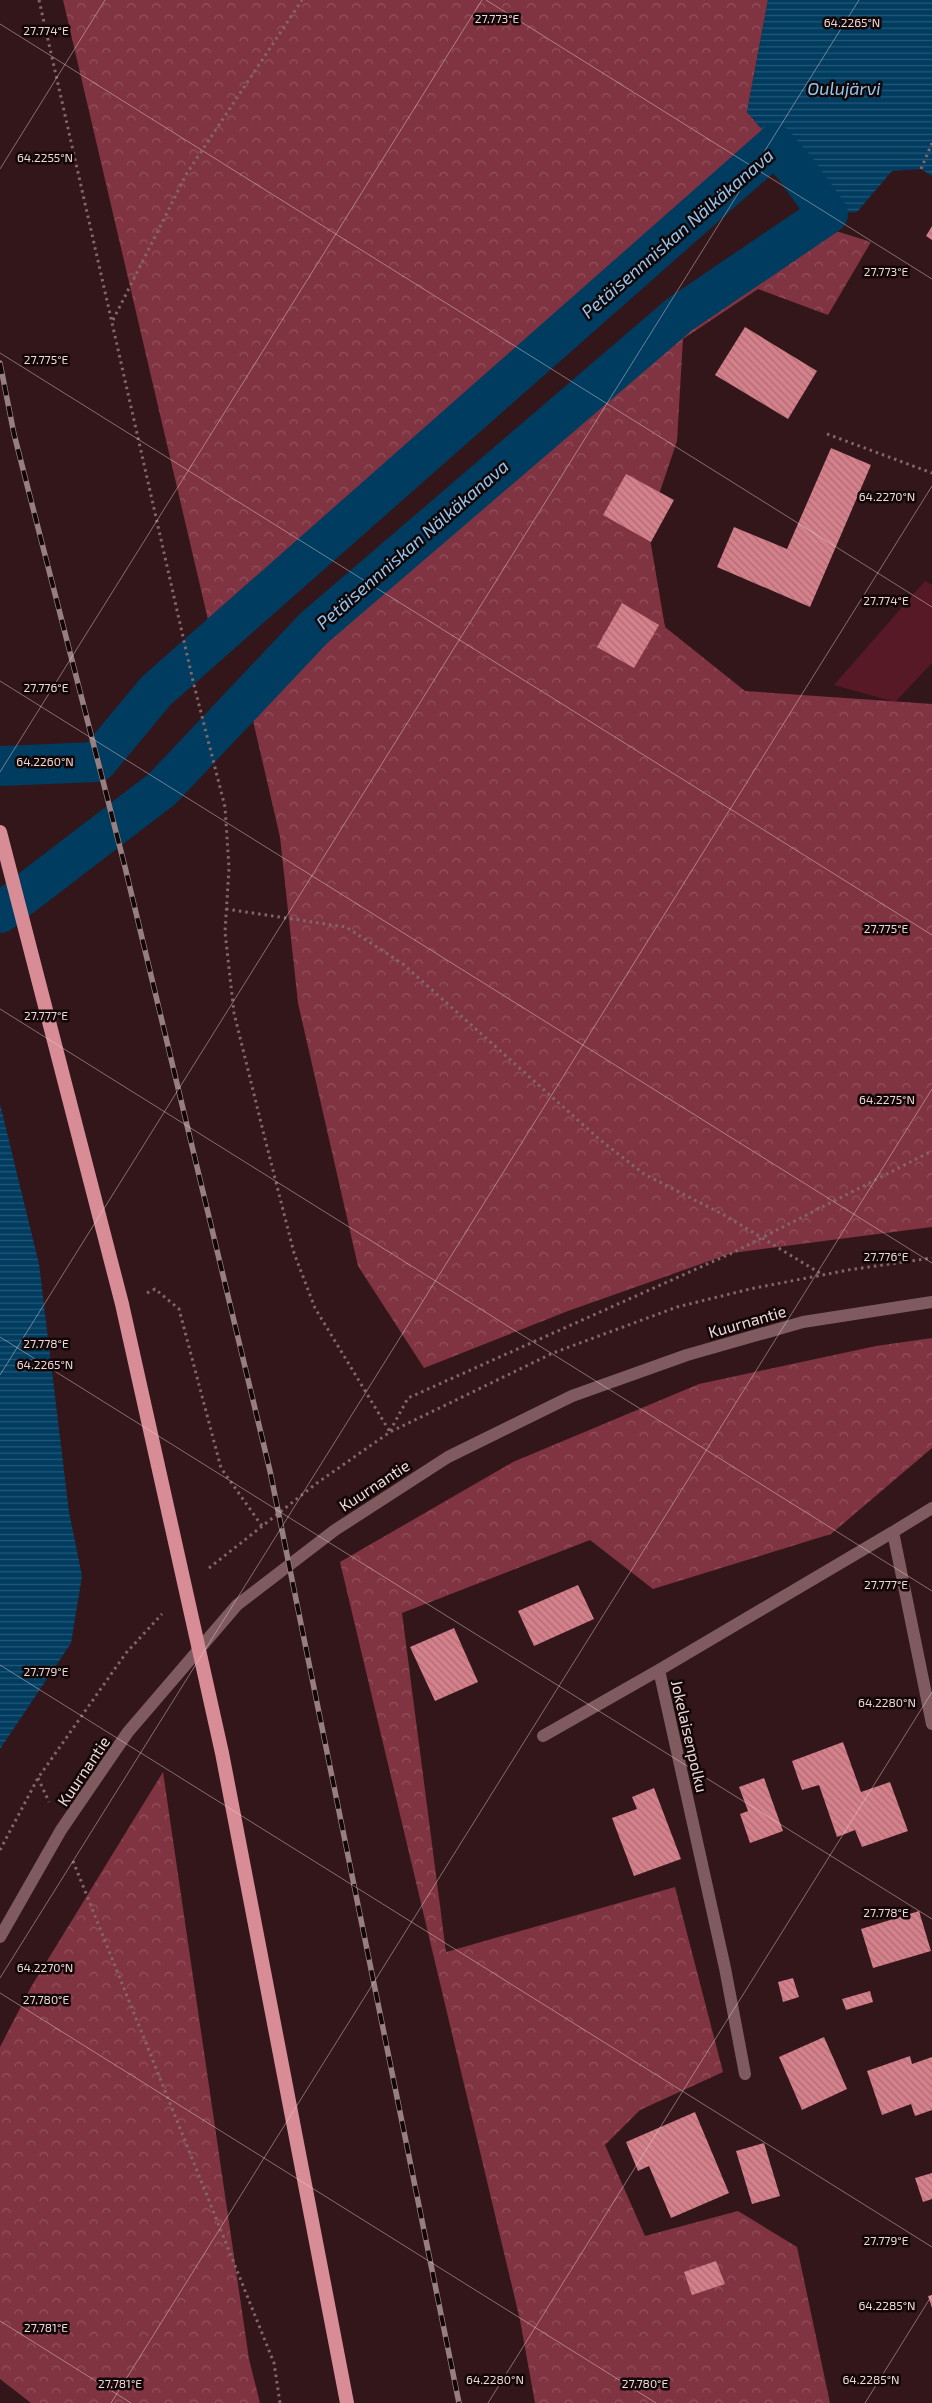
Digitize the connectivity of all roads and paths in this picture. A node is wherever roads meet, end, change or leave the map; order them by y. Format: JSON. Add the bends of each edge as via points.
{"nodes":[{"id":1,"x":39,"y":0,"type":"edge"},
{"id":2,"x":302,"y":0,"type":"edge"},
{"id":3,"x":932,"y":143,"type":"edge"},
{"id":4,"x":921,"y":169,"type":"dead end"},
{"id":5,"x":113,"y":321,"type":"junction"},
{"id":6,"x":827,"y":434,"type":"dead end"},
{"id":7,"x":932,"y":473,"type":"edge"},
{"id":8,"x":0,"y":832,"type":"edge"},
{"id":9,"x":226,"y":909,"type":"junction"},
{"id":10,"x":932,"y":1151,"type":"edge"},
{"id":11,"x":762,"y":1238,"type":"junction"},
{"id":12,"x":932,"y":1258,"type":"edge"},
{"id":13,"x":823,"y":1276,"type":"junction"},
{"id":14,"x":932,"y":1302,"type":"edge"},
{"id":15,"x":122,"y":1304,"type":"junction"},
{"id":16,"x":390,"y":1432,"type":"junction"},
{"id":17,"x":932,"y":1508,"type":"edge"},
{"id":18,"x":262,"y":1526,"type":"dead end"},
{"id":19,"x":892,"y":1532,"type":"junction"},
{"id":20,"x":659,"y":1670,"type":"junction"},
{"id":21,"x":932,"y":1724,"type":"edge"},
{"id":22,"x":543,"y":1736,"type":"dead end"},
{"id":23,"x":61,"y":1830,"type":"junction"},
{"id":24,"x":0,"y":1850,"type":"edge"},
{"id":25,"x":0,"y":1937,"type":"edge"},
{"id":26,"x":745,"y":2074,"type":"dead end"},
{"id":27,"x":280,"y":2403,"type":"edge"},
{"id":28,"x":347,"y":2403,"type":"edge"}],
"edges":[{"from":1,"to":5,"type":"path"},
{"from":2,"to":5,"type":"path","via":[[187,173]]},
{"from":3,"to":4,"type":"path"},
{"from":5,"to":9,"type":"path","via":[[193,681],[225,807],[229,868]]},
{"from":6,"to":7,"type":"path"},
{"from":8,"to":15,"type":"highway"},
{"from":9,"to":11,"type":"path","via":[[346,927],[404,964],[599,1140],[644,1174]]},
{"from":9,"to":16,"type":"path","via":[[225,932],[234,1013],[294,1253],[314,1308]]},
{"from":10,"to":11,"type":"path"},
{"from":11,"to":13,"type":"path"},
{"from":11,"to":16,"type":"path","via":[[408,1398]]},
{"from":12,"to":13,"type":"path"},
{"from":13,"to":16,"type":"path","via":[[677,1307],[553,1353]]},
{"from":14,"to":23,"type":"street","name":"Kuurnantie","via":[[803,1322],[687,1355],[572,1396],[448,1457],[335,1530],[238,1605],[128,1732]]},
{"from":15,"to":18,"type":"path","via":[[155,1289],[179,1309],[220,1468]]},
{"from":15,"to":28,"type":"highway","via":[[222,1754]]},
{"from":17,"to":19,"type":"street","name":"Jokelaisenpolku"},
{"from":19,"to":20,"type":"street","name":"Jokelaisenpolku"},
{"from":19,"to":21,"type":"street"},
{"from":20,"to":22,"type":"street"},
{"from":20,"to":26,"type":"street","name":"Jokelaisenpolku","via":[[723,1958]]},
{"from":23,"to":24,"type":"path","via":[[38,1778]]},
{"from":23,"to":25,"type":"street","name":"Kuurnantie"},
{"from":23,"to":27,"type":"path","via":[[274,2363]]}]}
